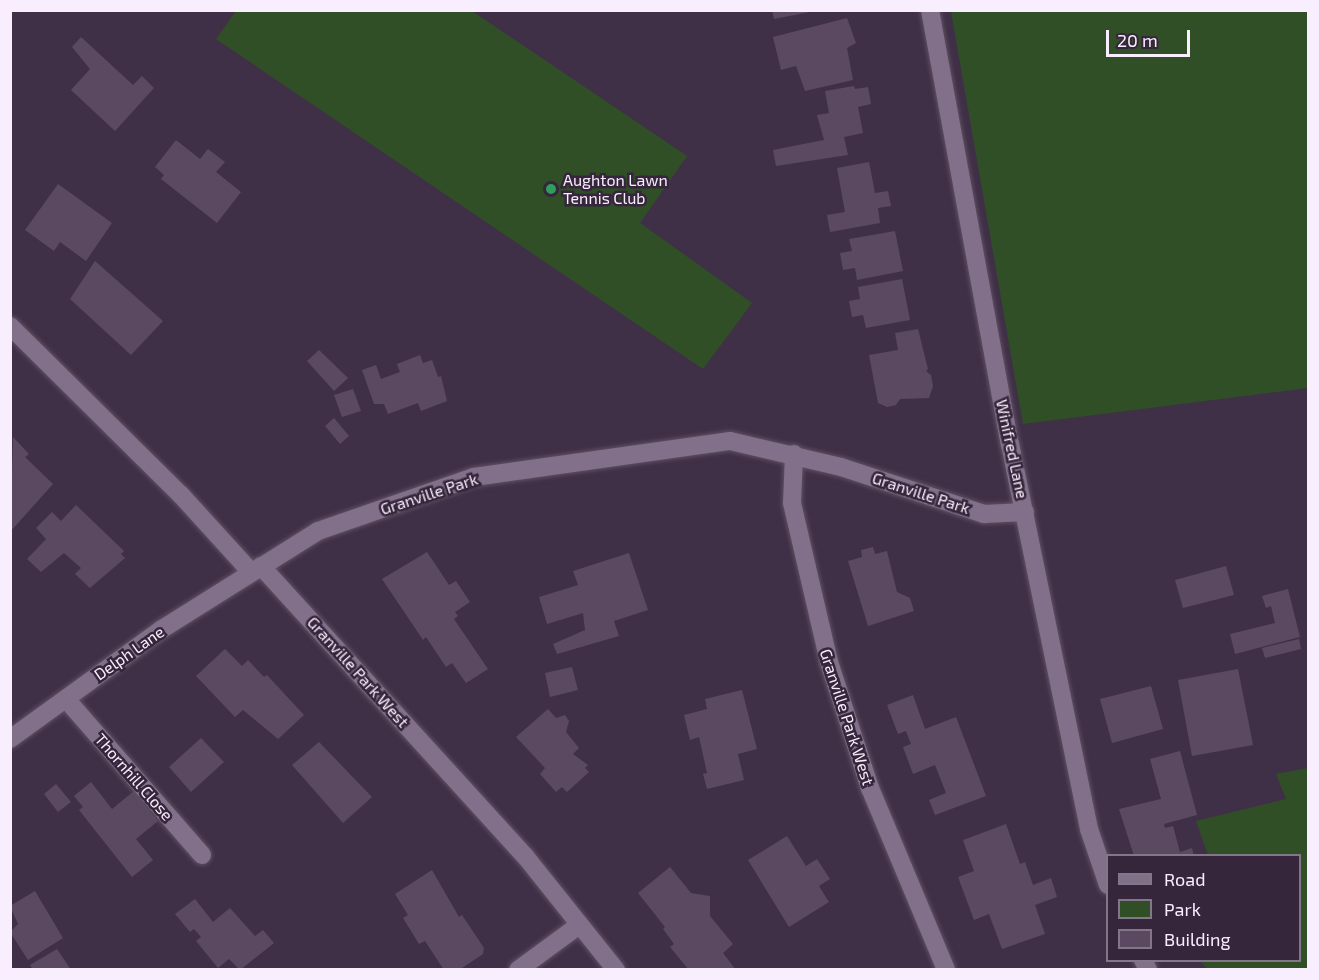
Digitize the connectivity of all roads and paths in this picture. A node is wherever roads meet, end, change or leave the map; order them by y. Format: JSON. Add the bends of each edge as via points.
{"nodes":[{"id":1,"x":930,"y":10,"type":"edge"},
{"id":2,"x":10,"y":326,"type":"edge"},
{"id":3,"x":794,"y":454,"type":"junction"},
{"id":4,"x":1025,"y":512,"type":"junction"},
{"id":5,"x":256,"y":569,"type":"junction"},
{"id":6,"x":66,"y":699,"type":"junction"},
{"id":7,"x":10,"y":739,"type":"edge"},
{"id":8,"x":202,"y":855,"type":"dead end"},
{"id":9,"x":1106,"y":882,"type":"edge"},
{"id":10,"x":579,"y":925,"type":"junction"},
{"id":11,"x":518,"y":969,"type":"edge"},
{"id":12,"x":616,"y":969,"type":"edge"},
{"id":13,"x":946,"y":969,"type":"edge"}],
"edges":[{"from":1,"to":4,"type":"street","name":"Winifred Lane"},
{"from":2,"to":5,"type":"street"},
{"from":3,"to":4,"type":"street","name":"Granville Park","via":[[984,514]]},
{"from":3,"to":5,"type":"street","name":"Granville Park","via":[[730,441],[474,477],[318,531]]},
{"from":3,"to":13,"type":"street","name":"Granville Park West","via":[[792,503],[829,662],[870,788]]},
{"from":4,"to":9,"type":"street","name":"Winifred Lane","via":[[1089,829]]},
{"from":5,"to":6,"type":"street","name":"Delph Lane","via":[[162,629]]},
{"from":5,"to":10,"type":"street","name":"Granville Park West","via":[[525,856]]},
{"from":6,"to":7,"type":"street","name":"Delph Lane"},
{"from":6,"to":8,"type":"street","name":"Thornhill Close"},
{"from":10,"to":11,"type":"street"},
{"from":10,"to":12,"type":"street","name":"Granville Park West"}]}
